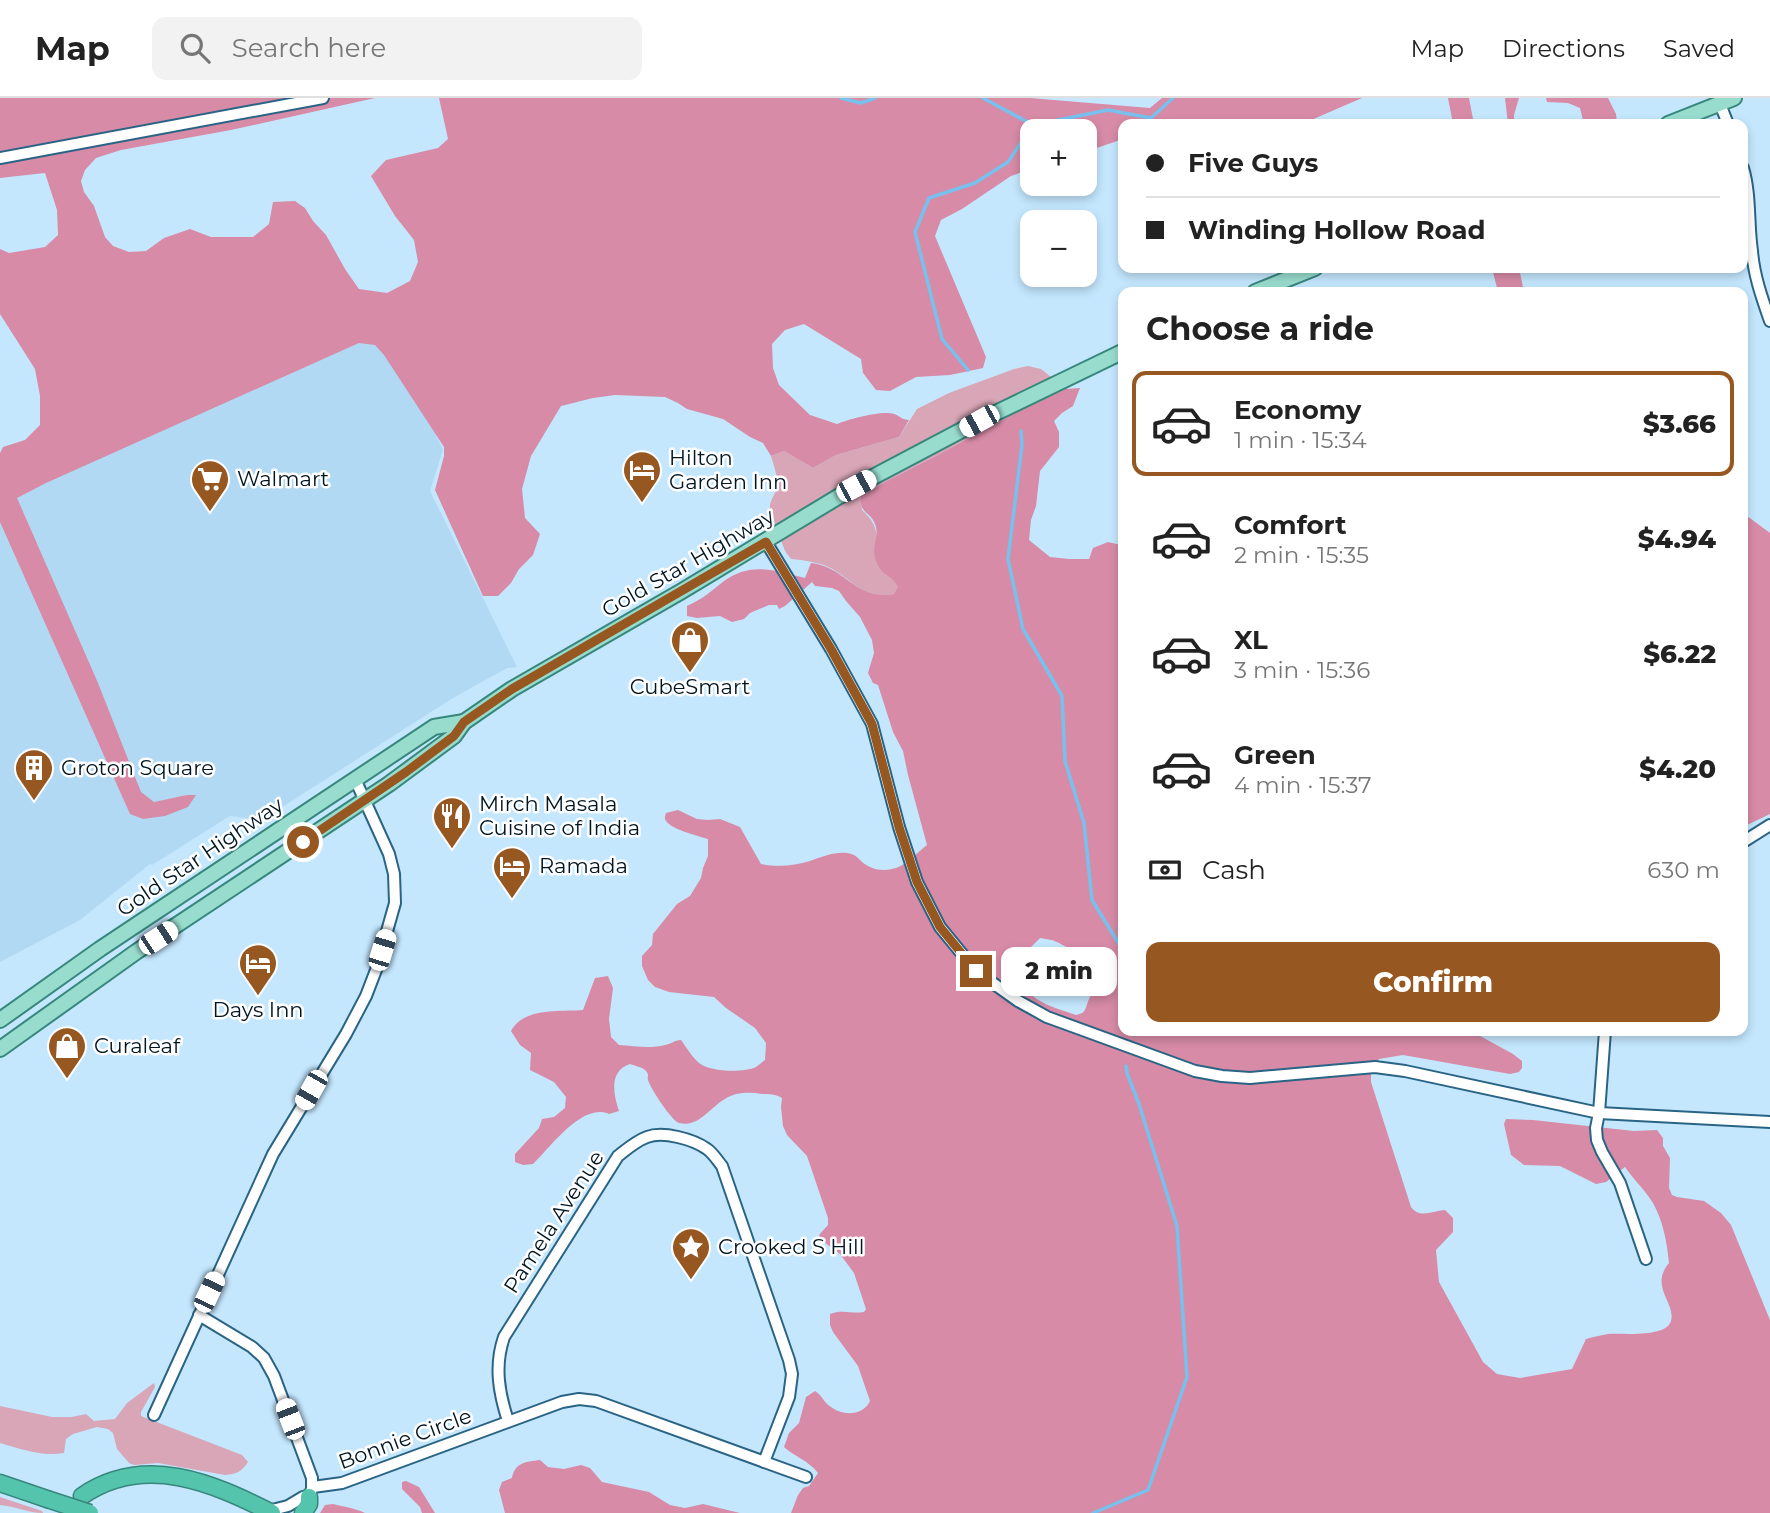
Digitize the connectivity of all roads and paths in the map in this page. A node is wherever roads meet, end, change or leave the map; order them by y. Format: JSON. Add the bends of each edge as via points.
{"nodes":[{"id":1,"x":323,"y":98,"type":"edge"},
{"id":2,"x":1727,"y":101,"type":"edge"},
{"id":3,"x":1681,"y":119,"type":"edge"},
{"id":4,"x":1728,"y":119,"type":"edge"},
{"id":5,"x":0,"y":158,"type":"edge"},
{"id":6,"x":1748,"y":202,"type":"edge"},
{"id":7,"x":1302,"y":273,"type":"edge"},
{"id":8,"x":1268,"y":287,"type":"edge"},
{"id":9,"x":1770,"y":321,"type":"edge"},
{"id":10,"x":1118,"y":354,"type":"edge"},
{"id":11,"x":766,"y":542,"type":"junction"},
{"id":12,"x":464,"y":722,"type":"junction"},
{"id":13,"x":355,"y":779,"type":"junction"},
{"id":14,"x":366,"y":801,"type":"junction"},
{"id":15,"x":1770,"y":825,"type":"edge"},
{"id":16,"x":1748,"y":839,"type":"edge"},
{"id":17,"x":0,"y":1020,"type":"edge"},
{"id":18,"x":1605,"y":1036,"type":"edge"},
{"id":19,"x":0,"y":1049,"type":"edge"},
{"id":20,"x":1599,"y":1113,"type":"junction"},
{"id":21,"x":1770,"y":1122,"type":"edge"},
{"id":22,"x":1646,"y":1259,"type":"dead end"},
{"id":23,"x":199,"y":1315,"type":"junction"},
{"id":24,"x":154,"y":1415,"type":"dead end"},
{"id":25,"x":508,"y":1421,"type":"junction"},
{"id":26,"x":764,"y":1462,"type":"junction"},
{"id":27,"x":806,"y":1477,"type":"dead end"},
{"id":28,"x":0,"y":1483,"type":"edge"},
{"id":29,"x":311,"y":1492,"type":"junction"},
{"id":30,"x":82,"y":1496,"type":"dead end"},
{"id":31,"x":270,"y":1512,"type":"edge"},
{"id":32,"x":90,"y":1513,"type":"edge"},
{"id":33,"x":303,"y":1513,"type":"edge"}],
"edges":[{"from":1,"to":5,"type":"street"},
{"from":2,"to":3,"type":"main road"},
{"from":2,"to":4,"type":"street"},
{"from":6,"to":9,"type":"street","via":[[1757,284]]},
{"from":7,"to":8,"type":"main road"},
{"from":10,"to":11,"type":"main road","name":"Gold Star Highway","via":[[856,486]]},
{"from":11,"to":12,"type":"main road","name":"Gold Star Highway","via":[[512,689]]},
{"from":11,"to":20,"type":"street","via":[[872,724],[917,882],[940,927],[976,971],[1018,1001],[1047,1017],[1195,1071],[1251,1078],[1375,1067]]},
{"from":12,"to":13,"type":"main road","name":"Gold Star Highway","via":[[434,727]]},
{"from":12,"to":14,"type":"main road","name":"Gold Star Highway","via":[[454,736]]},
{"from":13,"to":14,"type":"street"},
{"from":13,"to":17,"type":"main road","name":"Gold Star Highway"},
{"from":14,"to":19,"type":"main road","name":"Gold Star Highway","via":[[136,952]]},
{"from":14,"to":23,"type":"street","via":[[389,854],[395,885],[396,903],[376,970],[346,1034],[273,1154]]},
{"from":15,"to":16,"type":"street"},
{"from":18,"to":20,"type":"street"},
{"from":20,"to":21,"type":"street"},
{"from":20,"to":22,"type":"street","via":[[1597,1140],[1620,1182]]},
{"from":23,"to":24,"type":"street"},
{"from":23,"to":29,"type":"street","via":[[264,1358],[312,1477]]},
{"from":25,"to":26,"type":"street","via":[[562,1402],[596,1401]]},
{"from":25,"to":26,"type":"street","name":"Pamela Avenue","via":[[498,1373],[504,1337],[618,1156],[649,1136],[671,1136],[709,1150],[722,1166],[789,1360],[789,1397]]},
{"from":25,"to":29,"type":"street","name":"Bonnie Circle"},
{"from":26,"to":27,"type":"street"},
{"from":28,"to":32,"type":"highway","bridge":true},
{"from":29,"to":31,"type":"street","name":"Bonnie Circle"},
{"from":29,"to":33,"type":"highway"},
{"from":30,"to":31,"type":"highway","via":[[120,1479],[166,1475],[213,1485]]}]}
